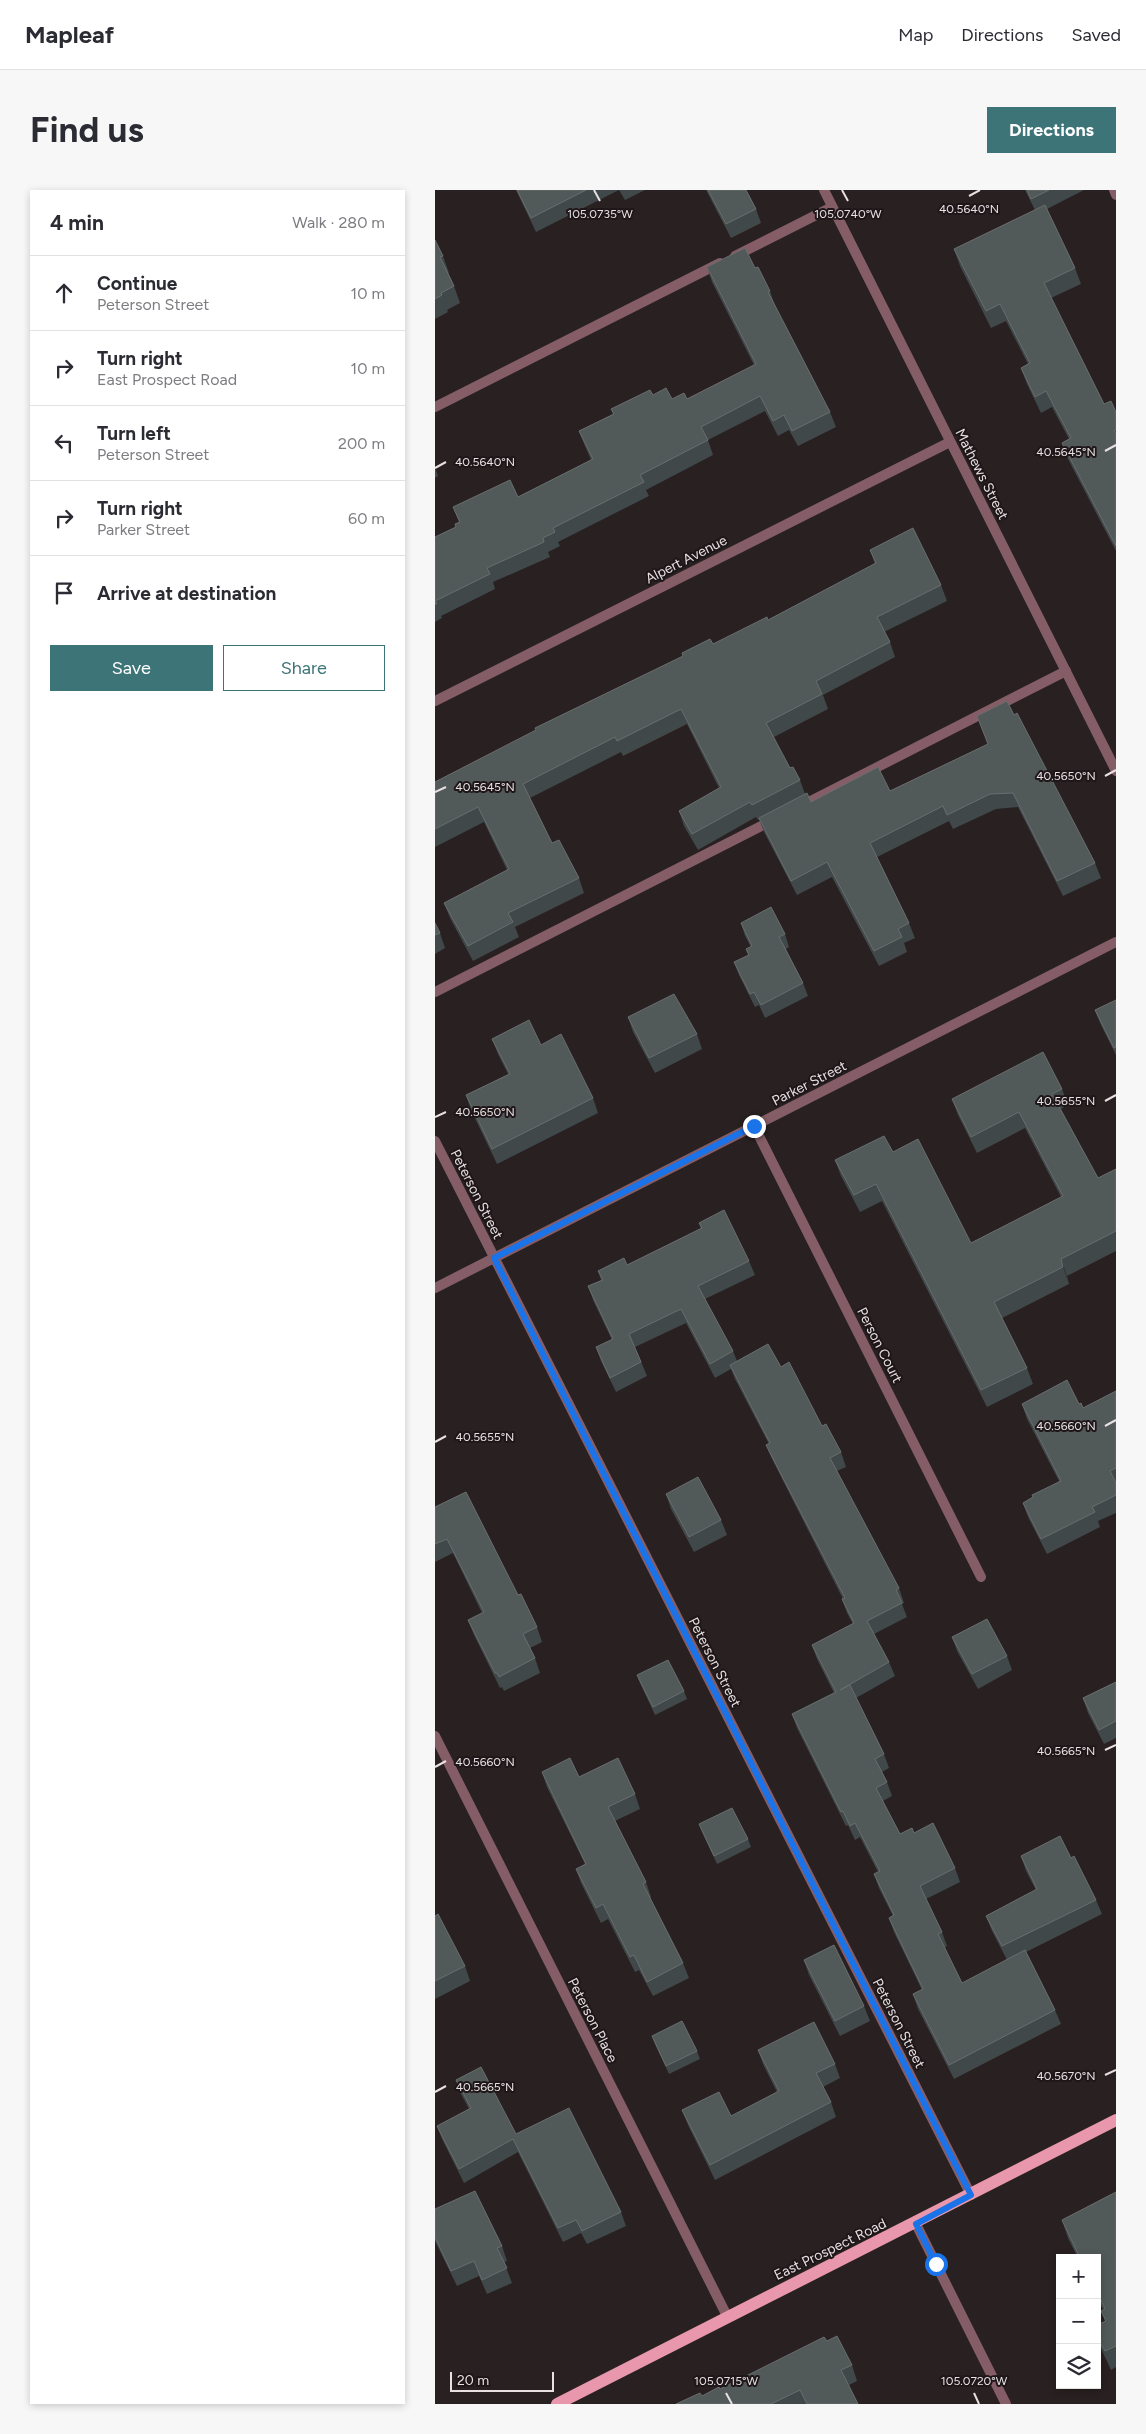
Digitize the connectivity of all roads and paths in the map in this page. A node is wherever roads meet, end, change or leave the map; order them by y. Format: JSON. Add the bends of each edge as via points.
{"nodes":[{"id":1,"x":824,"y":190,"type":"edge"},
{"id":2,"x":1113,"y":190,"type":"edge"},
{"id":3,"x":1116,"y":195,"type":"edge"},
{"id":4,"x":832,"y":207,"type":"junction"},
{"id":5,"x":435,"y":407,"type":"edge"},
{"id":6,"x":950,"y":442,"type":"junction"},
{"id":7,"x":1066,"y":671,"type":"junction"},
{"id":8,"x":435,"y":701,"type":"edge"},
{"id":9,"x":1116,"y":771,"type":"edge"},
{"id":10,"x":1116,"y":942,"type":"edge"},
{"id":11,"x":435,"y":992,"type":"edge"},
{"id":12,"x":754,"y":1126,"type":"junction"},
{"id":13,"x":435,"y":1141,"type":"edge"},
{"id":14,"x":494,"y":1258,"type":"junction"},
{"id":15,"x":435,"y":1288,"type":"edge"},
{"id":16,"x":981,"y":1577,"type":"dead end"},
{"id":17,"x":435,"y":1736,"type":"edge"},
{"id":18,"x":1116,"y":2120,"type":"edge"},
{"id":19,"x":971,"y":2195,"type":"junction"},
{"id":20,"x":916,"y":2224,"type":"junction"},
{"id":21,"x":727,"y":2316,"type":"junction"},
{"id":22,"x":565,"y":2402,"type":"edge"},
{"id":23,"x":1006,"y":2404,"type":"edge"}],
"edges":[{"from":1,"to":4,"type":"street","name":"Mathews Street"},
{"from":2,"to":3,"type":"street"},
{"from":4,"to":5,"type":"street"},
{"from":4,"to":6,"type":"street","name":"Mathews Street"},
{"from":6,"to":7,"type":"street","name":"Mathews Street"},
{"from":6,"to":8,"type":"street","name":"Alpert Avenue"},
{"from":7,"to":9,"type":"street","name":"Mathews Street"},
{"from":7,"to":11,"type":"street"},
{"from":10,"to":12,"type":"street","name":"Parker Street"},
{"from":12,"to":14,"type":"street","name":"Parker Street"},
{"from":12,"to":16,"type":"street","name":"Person Court"},
{"from":13,"to":14,"type":"street","name":"Peterson Street"},
{"from":14,"to":15,"type":"street","name":"Parker Street"},
{"from":14,"to":19,"type":"street","name":"Peterson Street"},
{"from":17,"to":21,"type":"street","name":"Peterson Place"},
{"from":18,"to":19,"type":"main road","name":"East Prospect Road"},
{"from":19,"to":20,"type":"main road","name":"East Prospect Road"},
{"from":20,"to":21,"type":"main road","name":"East Prospect Road"},
{"from":20,"to":23,"type":"street"},
{"from":21,"to":22,"type":"main road","name":"East Prospect Road"}]}
